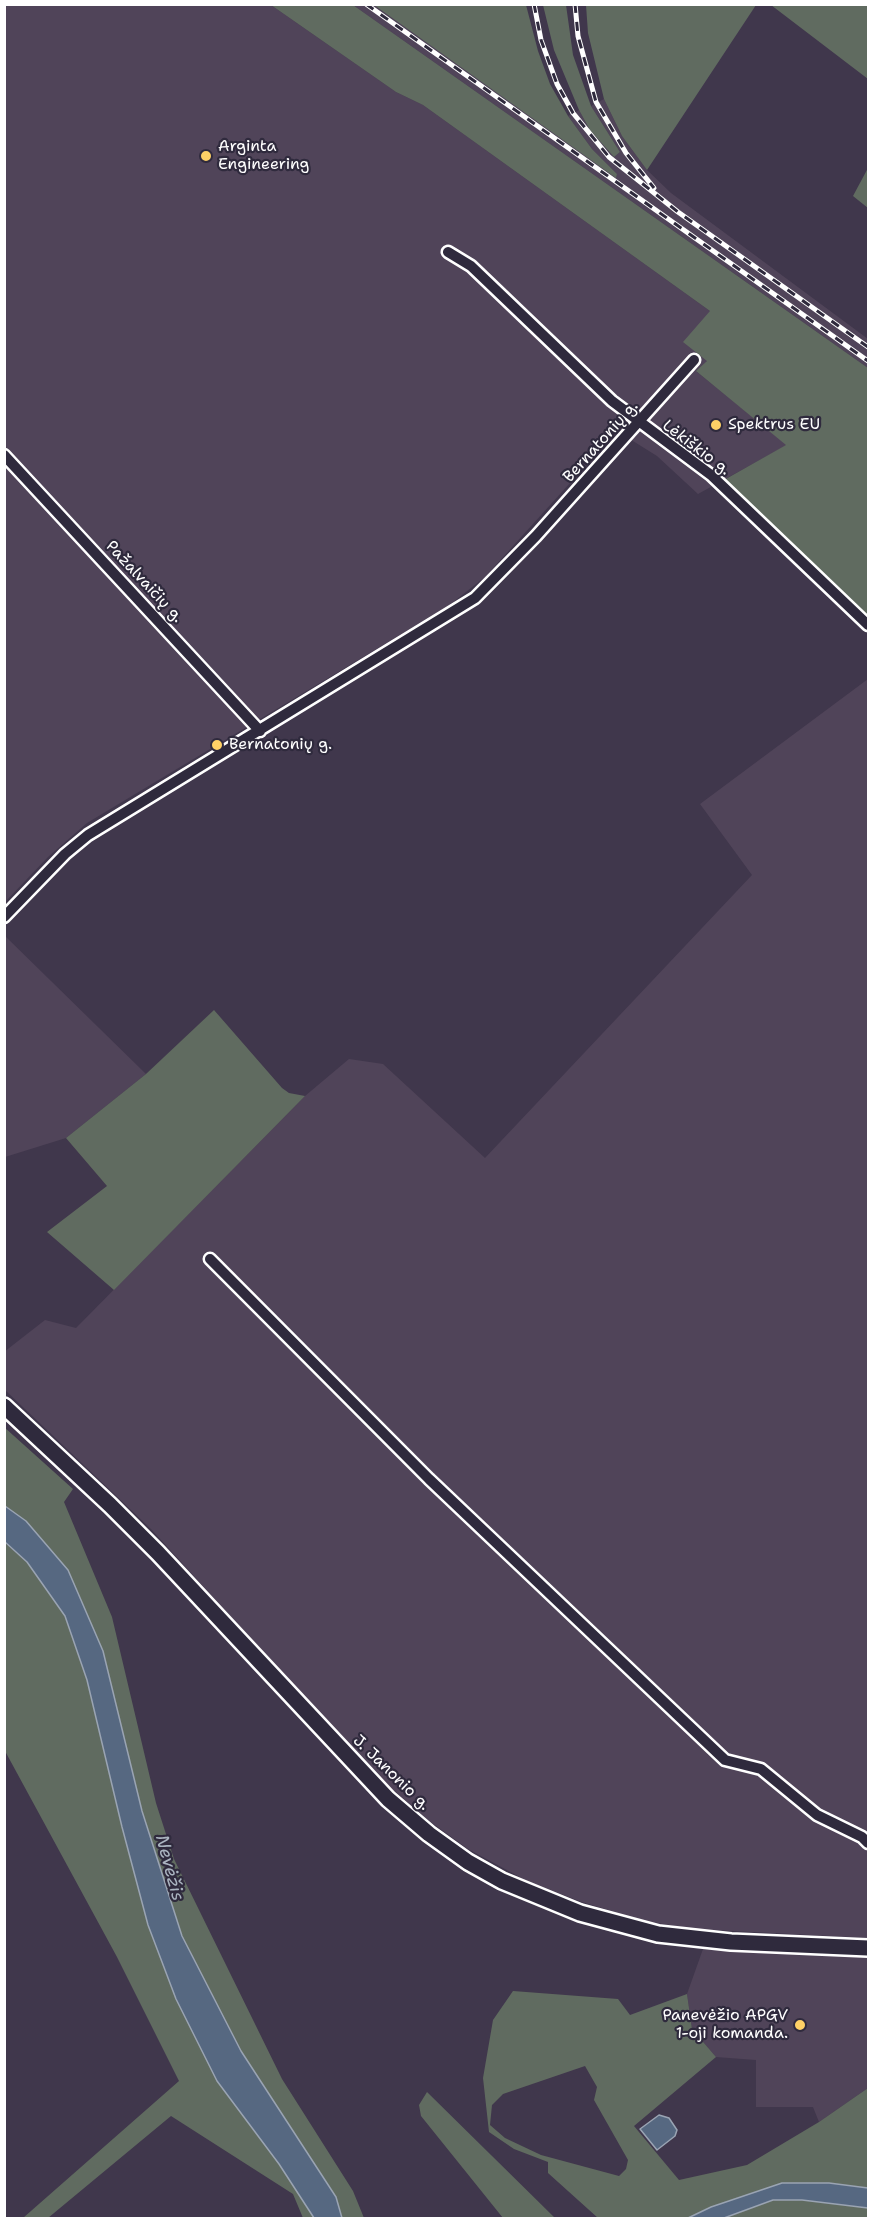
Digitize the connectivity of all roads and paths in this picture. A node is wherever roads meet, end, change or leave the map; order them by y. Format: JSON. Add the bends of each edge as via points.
{"nodes":[{"id":1,"x":448,"y":252,"type":"dead end"},
{"id":2,"x":694,"y":360,"type":"dead end"},
{"id":3,"x":638,"y":423,"type":"junction"},
{"id":4,"x":4,"y":455,"type":"edge"},
{"id":5,"x":868,"y":625,"type":"edge"},
{"id":6,"x":260,"y":731,"type":"junction"},
{"id":7,"x":4,"y":917,"type":"edge"},
{"id":8,"x":210,"y":1259,"type":"dead end"},
{"id":9,"x":4,"y":1406,"type":"edge"},
{"id":10,"x":868,"y":1843,"type":"edge"},
{"id":11,"x":868,"y":1948,"type":"edge"}],
"edges":[{"from":1,"to":3,"type":"street","name":"Lėkiškio g.","via":[[471,266]]},
{"from":2,"to":3,"type":"street","name":"Bernatonių g."},
{"from":3,"to":5,"type":"street","name":"Lėkiškio g.","via":[[711,475]]},
{"from":3,"to":6,"type":"street","name":"Bernatonių g.","via":[[475,598]]},
{"from":4,"to":6,"type":"street","name":"Pažalvaičių g."},
{"from":6,"to":7,"type":"street","name":"Bernatonių g.","via":[[88,835]]},
{"from":8,"to":10,"type":"street","via":[[414,1466],[725,1760],[761,1769],[818,1815]]},
{"from":9,"to":11,"type":"street","name":"J. Janonio g.","via":[[158,1553],[388,1799],[468,1862],[571,1910],[658,1934],[732,1942]]}]}
